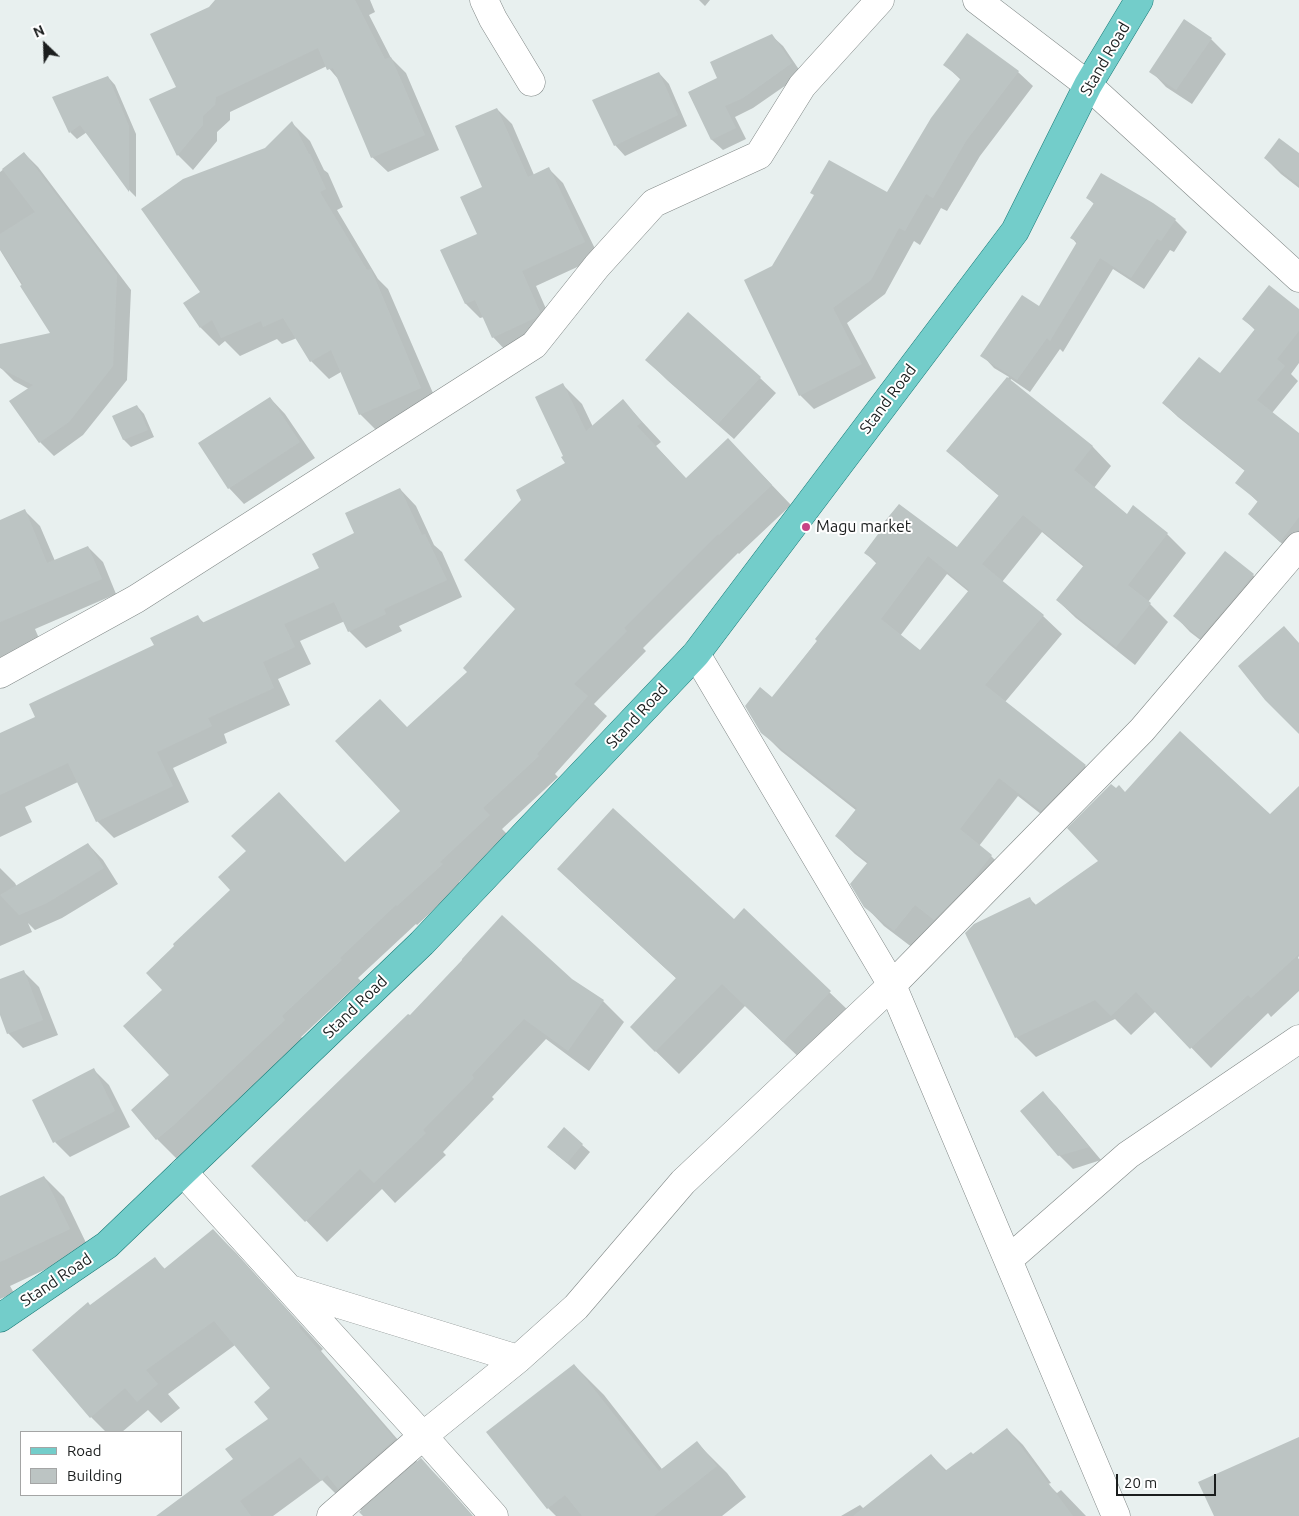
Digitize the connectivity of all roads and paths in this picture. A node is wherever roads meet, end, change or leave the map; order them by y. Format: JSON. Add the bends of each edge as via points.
{"nodes":[{"id":1,"x":484,"y":0,"type":"edge"},
{"id":2,"x":880,"y":0,"type":"edge"},
{"id":3,"x":977,"y":0,"type":"edge"},
{"id":4,"x":1138,"y":0,"type":"edge"},
{"id":5,"x":531,"y":82,"type":"dead end"},
{"id":6,"x":1088,"y":85,"type":"junction"},
{"id":7,"x":1299,"y":278,"type":"edge"},
{"id":8,"x":1299,"y":546,"type":"edge"},
{"id":9,"x":696,"y":654,"type":"junction"},
{"id":10,"x":0,"y":674,"type":"edge"},
{"id":11,"x":892,"y":986,"type":"junction"},
{"id":12,"x":1299,"y":1039,"type":"edge"},
{"id":13,"x":183,"y":1172,"type":"junction"},
{"id":14,"x":1008,"y":1260,"type":"junction"},
{"id":15,"x":290,"y":1288,"type":"junction"},
{"id":16,"x":0,"y":1318,"type":"edge"},
{"id":17,"x":518,"y":1358,"type":"junction"},
{"id":18,"x":423,"y":1436,"type":"junction"},
{"id":19,"x":331,"y":1516,"type":"edge"},
{"id":20,"x":494,"y":1516,"type":"edge"},
{"id":21,"x":1116,"y":1516,"type":"edge"}],
"edges":[{"from":1,"to":5,"type":"street"},
{"from":2,"to":10,"type":"street","via":[[802,86],[759,155],[654,203],[597,266],[534,345],[136,599]]},
{"from":3,"to":6,"type":"street"},
{"from":4,"to":6,"type":"main road","name":"Stand Road"},
{"from":6,"to":7,"type":"street"},
{"from":6,"to":9,"type":"main road","name":"Stand Road","via":[[1015,231]]},
{"from":8,"to":11,"type":"street","via":[[1142,730]]},
{"from":9,"to":11,"type":"street"},
{"from":9,"to":13,"type":"main road","name":"Stand Road","via":[[422,943]]},
{"from":11,"to":14,"type":"street"},
{"from":11,"to":17,"type":"street","via":[[683,1182],[576,1307]]},
{"from":12,"to":14,"type":"street","via":[[1128,1155]]},
{"from":13,"to":15,"type":"street"},
{"from":13,"to":16,"type":"main road","name":"Stand Road","via":[[108,1245]]},
{"from":14,"to":21,"type":"street"},
{"from":15,"to":17,"type":"street"},
{"from":15,"to":18,"type":"street"},
{"from":17,"to":18,"type":"street"},
{"from":18,"to":19,"type":"street"},
{"from":18,"to":20,"type":"street"}]}
